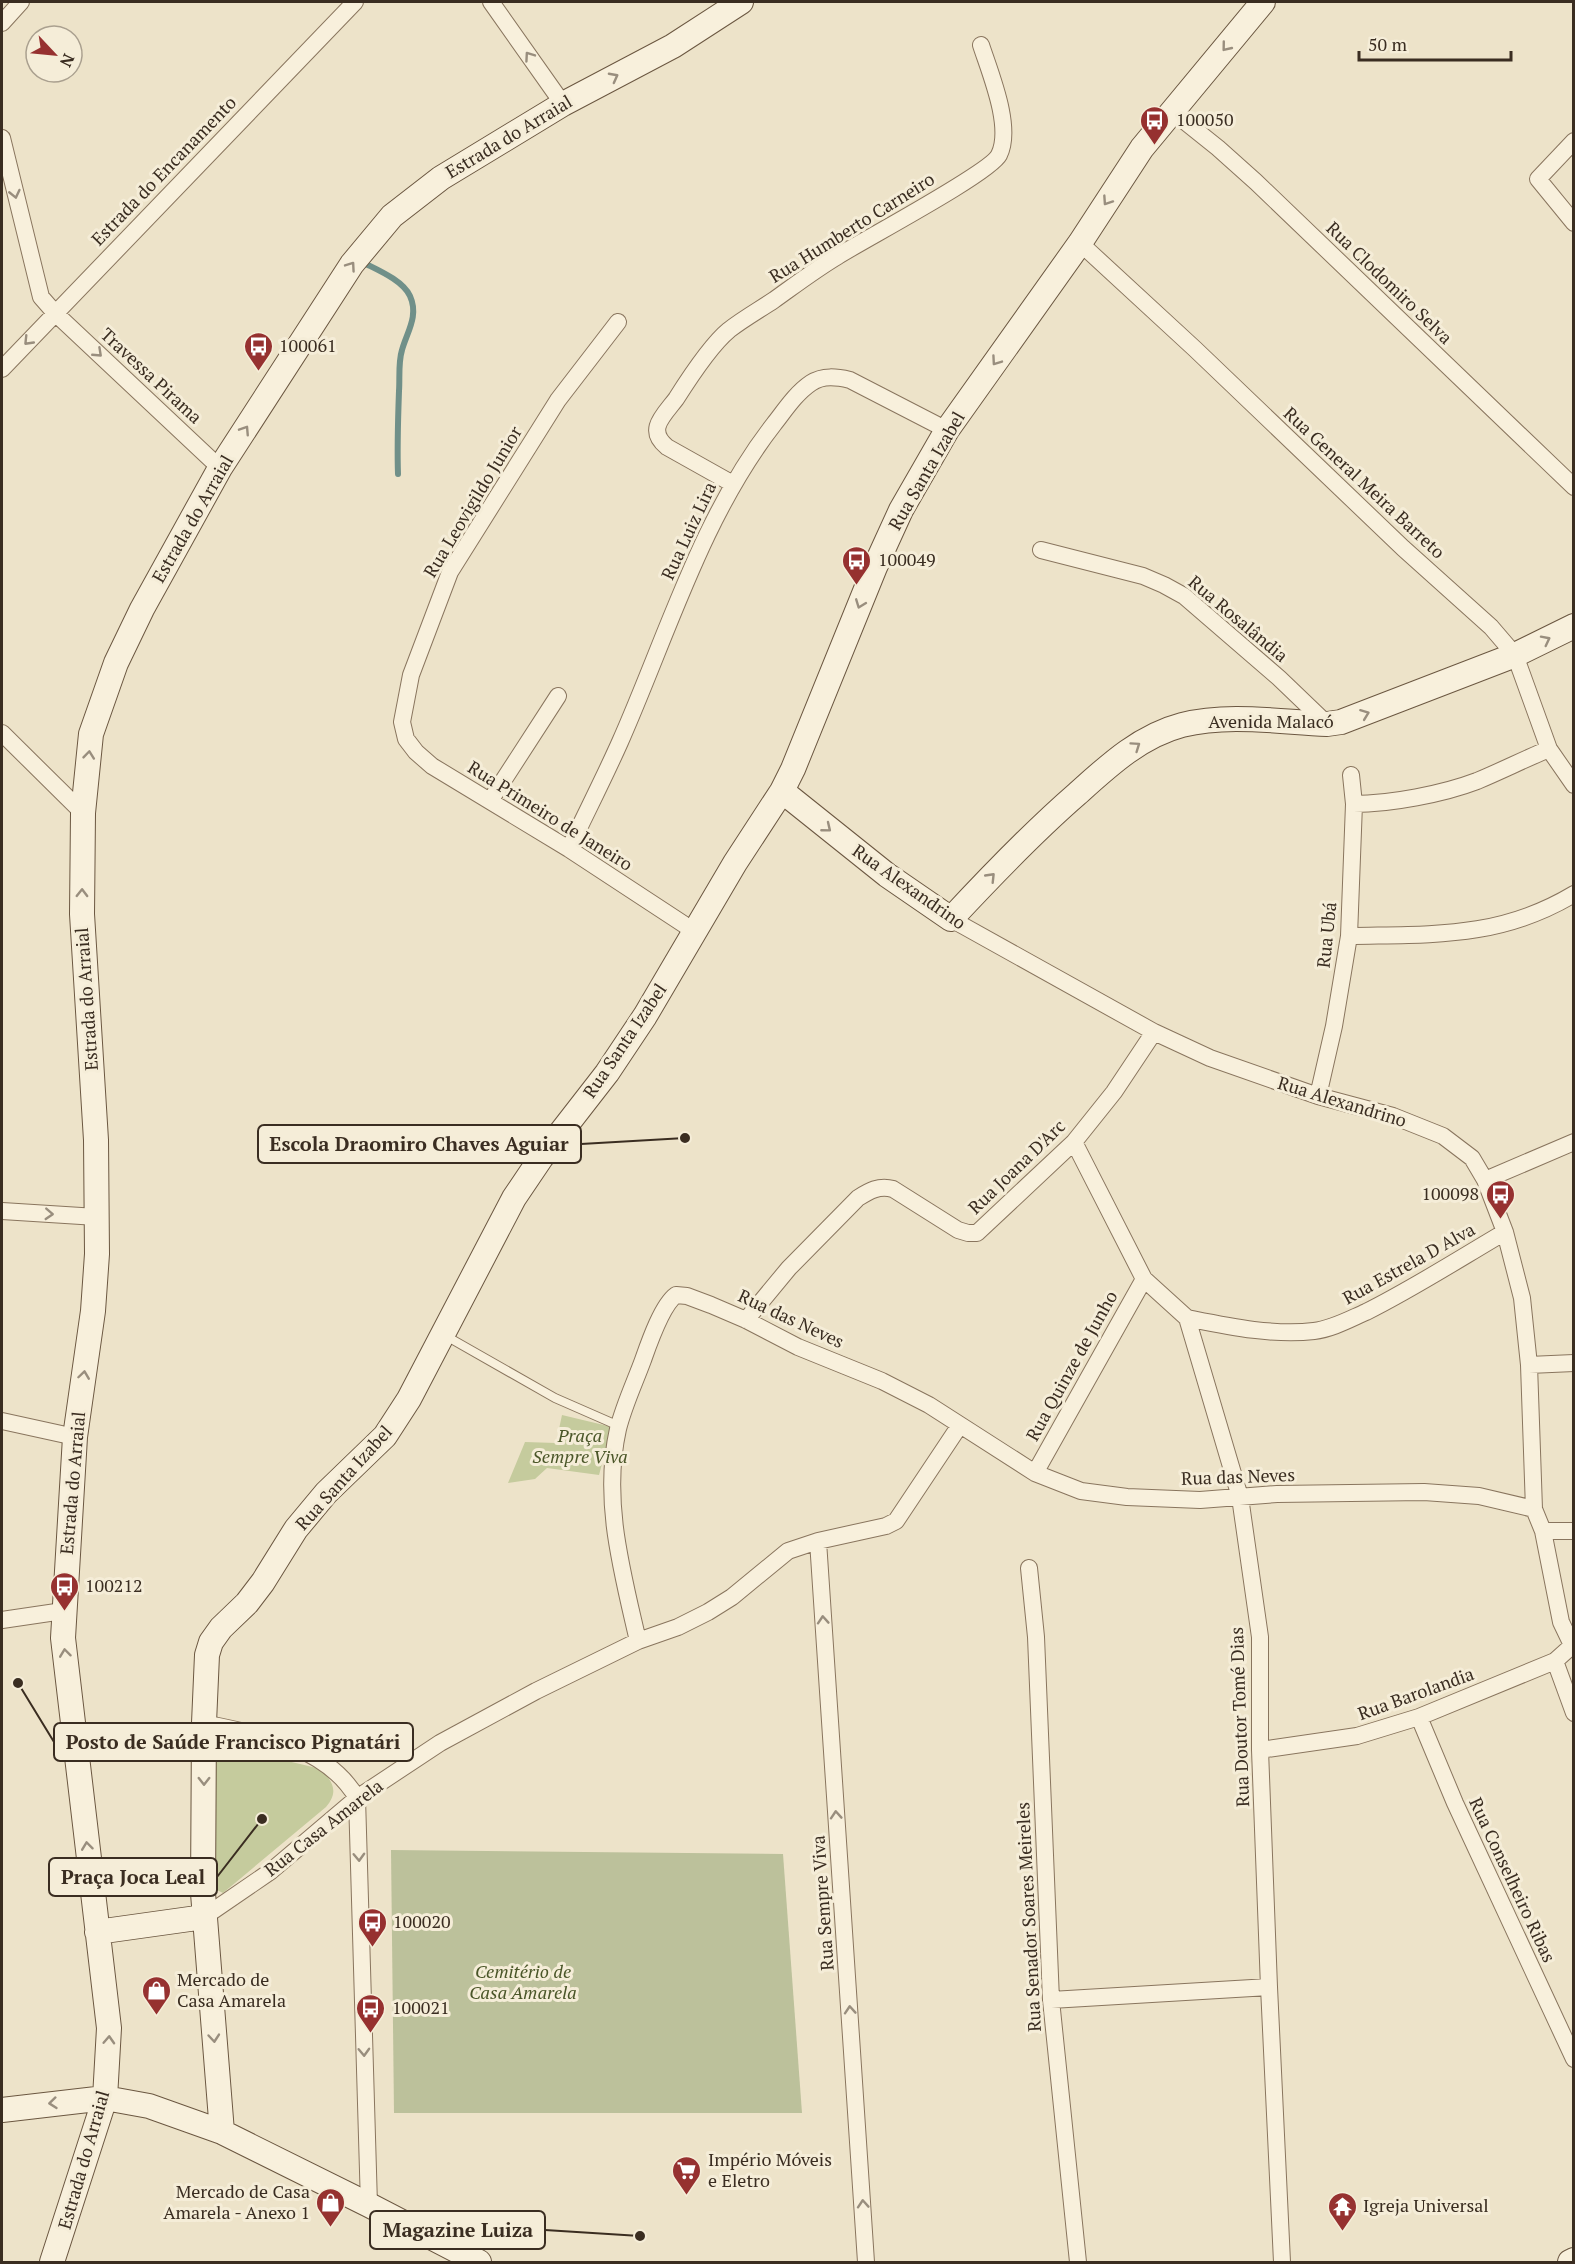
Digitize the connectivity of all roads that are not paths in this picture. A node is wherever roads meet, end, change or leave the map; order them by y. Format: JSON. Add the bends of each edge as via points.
{"nodes":[{"id":1,"x":21,"y":2,"type":"edge"},
{"id":2,"x":355,"y":2,"type":"edge"},
{"id":3,"x":491,"y":2,"type":"edge"},
{"id":4,"x":741,"y":2,"type":"edge"},
{"id":5,"x":1263,"y":2,"type":"edge"},
{"id":6,"x":2,"y":23,"type":"edge"},
{"id":7,"x":981,"y":45,"type":"dead end"},
{"id":8,"x":563,"y":104,"type":"junction"},
{"id":9,"x":1173,"y":112,"type":"junction"},
{"id":10,"x":2,"y":138,"type":"edge"},
{"id":11,"x":1574,"y":141,"type":"edge"},
{"id":12,"x":1574,"y":223,"type":"edge"},
{"id":13,"x":1080,"y":243,"type":"junction"},
{"id":14,"x":55,"y":313,"type":"junction"},
{"id":15,"x":618,"y":322,"type":"dead end"},
{"id":16,"x":2,"y":369,"type":"edge"},
{"id":17,"x":947,"y":430,"type":"junction"},
{"id":18,"x":220,"y":468,"type":"junction"},
{"id":19,"x":733,"y":484,"type":"junction"},
{"id":20,"x":1574,"y":487,"type":"edge"},
{"id":21,"x":1041,"y":550,"type":"dead end"},
{"id":22,"x":1574,"y":626,"type":"edge"},
{"id":23,"x":1515,"y":655,"type":"junction"},
{"id":24,"x":558,"y":696,"type":"dead end"},
{"id":25,"x":402,"y":722,"type":"joint"},
{"id":26,"x":1327,"y":724,"type":"junction"},
{"id":27,"x":2,"y":733,"type":"edge"},
{"id":28,"x":1549,"y":749,"type":"junction"},
{"id":29,"x":1351,"y":775,"type":"dead end"},
{"id":30,"x":1574,"y":785,"type":"edge"},
{"id":31,"x":782,"y":791,"type":"junction"},
{"id":32,"x":490,"y":801,"type":"junction"},
{"id":33,"x":1354,"y":804,"type":"junction"},
{"id":34,"x":83,"y":813,"type":"junction"},
{"id":35,"x":569,"y":849,"type":"junction"},
{"id":36,"x":1574,"y":894,"type":"edge"},
{"id":37,"x":951,"y":919,"type":"junction"},
{"id":38,"x":694,"y":931,"type":"junction"},
{"id":39,"x":1349,"y":936,"type":"junction"},
{"id":40,"x":1154,"y":1032,"type":"junction"},
{"id":41,"x":1318,"y":1096,"type":"junction"},
{"id":42,"x":1074,"y":1142,"type":"junction"},
{"id":43,"x":1574,"y":1142,"type":"edge"},
{"id":44,"x":1485,"y":1180,"type":"junction"},
{"id":45,"x":2,"y":1211,"type":"edge"},
{"id":46,"x":97,"y":1217,"type":"junction"},
{"id":47,"x":1505,"y":1232,"type":"junction"},
{"id":48,"x":1144,"y":1279,"type":"junction"},
{"id":49,"x":1187,"y":1318,"type":"junction"},
{"id":50,"x":746,"y":1320,"type":"junction"},
{"id":51,"x":443,"y":1334,"type":"junction"},
{"id":52,"x":1574,"y":1363,"type":"edge"},
{"id":53,"x":1529,"y":1365,"type":"junction"},
{"id":54,"x":2,"y":1421,"type":"edge"},
{"id":55,"x":960,"y":1425,"type":"junction"},
{"id":56,"x":619,"y":1426,"type":"junction"},
{"id":57,"x":75,"y":1437,"type":"junction"},
{"id":58,"x":1035,"y":1473,"type":"junction"},
{"id":59,"x":1240,"y":1497,"type":"junction"},
{"id":60,"x":1534,"y":1509,"type":"junction"},
{"id":61,"x":1543,"y":1531,"type":"junction"},
{"id":62,"x":1574,"y":1531,"type":"edge"},
{"id":63,"x":818,"y":1541,"type":"junction"},
{"id":64,"x":1029,"y":1568,"type":"dead end"},
{"id":65,"x":63,"y":1611,"type":"junction"},
{"id":66,"x":2,"y":1620,"type":"edge"},
{"id":67,"x":638,"y":1641,"type":"junction"},
{"id":68,"x":1573,"y":1644,"type":"edge"},
{"id":69,"x":1555,"y":1661,"type":"junction"},
{"id":70,"x":1574,"y":1713,"type":"edge"},
{"id":71,"x":1419,"y":1717,"type":"junction"},
{"id":72,"x":204,"y":1723,"type":"junction"},
{"id":73,"x":1260,"y":1750,"type":"junction"},
{"id":74,"x":357,"y":1798,"type":"junction"},
{"id":75,"x":204,"y":1917,"type":"junction"},
{"id":76,"x":97,"y":1932,"type":"junction"},
{"id":77,"x":1269,"y":1987,"type":"junction"},
{"id":78,"x":1051,"y":2000,"type":"junction"},
{"id":79,"x":1574,"y":2059,"type":"edge"},
{"id":80,"x":105,"y":2098,"type":"junction"},
{"id":81,"x":2,"y":2110,"type":"edge"},
{"id":82,"x":222,"y":2132,"type":"junction"},
{"id":83,"x":369,"y":2205,"type":"junction"},
{"id":84,"x":52,"y":2262,"type":"edge"},
{"id":85,"x":478,"y":2262,"type":"edge"},
{"id":86,"x":867,"y":2262,"type":"edge"},
{"id":87,"x":1078,"y":2262,"type":"edge"},
{"id":88,"x":1282,"y":2262,"type":"edge"}],
"edges":[{"from":1,"to":6,"type":"street"},
{"from":2,"to":14,"type":"street","name":"Estrada do Encanamento"},
{"from":8,"to":3,"type":"street","one_way":true},
{"from":8,"to":4,"type":"street","name":"Estrada do Arraial","one_way":true,"via":[[673,46]]},
{"from":5,"to":9,"type":"street","name":"Rua Santa Izabel","one_way":true},
{"from":7,"to":19,"type":"street","name":"Rua Humberto Carneiro","via":[[1004,130],[996,159],[961,184],[836,257],[728,331],[657,425],[658,440],[667,447]]},
{"from":18,"to":8,"type":"street","name":"Estrada do Arraial","one_way":true,"via":[[352,264],[392,216],[441,178]]},
{"from":9,"to":13,"type":"street","name":"Rua Santa Izabel","one_way":true,"via":[[1142,148]]},
{"from":9,"to":20,"type":"street","name":"Rua Clodomiro Selva","via":[[1256,182]]},
{"from":10,"to":14,"type":"street","name":"Travessa Pirama","one_way":true,"via":[[38,291]]},
{"from":11,"to":12,"type":"street","via":[[1538,179]]},
{"from":13,"to":17,"type":"street","name":"Rua Santa Izabel","one_way":true},
{"from":13,"to":23,"type":"street","name":"Rua General Meira Barreto","via":[[1491,627]]},
{"from":14,"to":16,"type":"street","name":"Estrada do Encanamento","one_way":true},
{"from":14,"to":18,"type":"street","name":"Travessa Pirama","one_way":true},
{"from":15,"to":25,"type":"street","name":"Rua Leovigildo Junior","via":[[558,400],[450,572],[411,675]]},
{"from":17,"to":19,"type":"street","name":"Rua Luiz Lira","via":[[850,380],[825,378],[796,396]]},
{"from":17,"to":31,"type":"street","name":"Rua Santa Izabel","one_way":true,"via":[[900,510]]},
{"from":34,"to":18,"type":"street","name":"Estrada do Arraial","one_way":true,"via":[[91,734],[116,663]]},
{"from":19,"to":35,"type":"street","name":"Rua Luiz Lira"},
{"from":21,"to":26,"type":"street","name":"Rua Rosalândia","via":[[1143,576],[1184,597]]},
{"from":23,"to":22,"type":"street","name":"Avenida Malacó","one_way":true},
{"from":26,"to":23,"type":"street","name":"Avenida Malacó","one_way":true,"via":[[1354,718]]},
{"from":23,"to":28,"type":"street","name":"Rua General Meira Barreto"},
{"from":24,"to":32,"type":"street"},
{"from":25,"to":32,"type":"street","name":"Rua Primeiro de Janeiro","via":[[405,739],[416,752]]},
{"from":37,"to":26,"type":"street","name":"Avenida Malacó","one_way":true,"via":[[1047,820],[1111,764],[1149,737],[1183,725],[1224,719]]},
{"from":27,"to":34,"type":"street"},
{"from":28,"to":30,"type":"street","name":"Rua General Meira Barreto"},
{"from":28,"to":33,"type":"street","via":[[1475,781],[1418,796]]},
{"from":29,"to":33,"type":"street","name":"Rua Ubá"},
{"from":31,"to":37,"type":"street","name":"Rua Alexandrino","one_way":true,"via":[[886,875]]},
{"from":31,"to":38,"type":"street","name":"Rua Santa Izabel"},
{"from":32,"to":35,"type":"street","name":"Rua Primeiro de Janeiro"},
{"from":33,"to":39,"type":"street","name":"Rua Ubá"},
{"from":46,"to":34,"type":"street","name":"Estrada do Arraial","one_way":true,"via":[[82,914]]},
{"from":35,"to":38,"type":"street","name":"Rua Primeiro de Janeiro"},
{"from":36,"to":39,"type":"street","via":[[1517,921],[1486,929]]},
{"from":37,"to":40,"type":"street","name":"Rua Alexandrino"},
{"from":38,"to":51,"type":"street","name":"Rua Santa Izabel","via":[[607,1073],[513,1198]]},
{"from":39,"to":41,"type":"street","name":"Rua Ubá"},
{"from":40,"to":41,"type":"street","name":"Rua Alexandrino","via":[[1210,1058]]},
{"from":40,"to":42,"type":"street","name":"Rua Joana D'Arc"},
{"from":41,"to":44,"type":"street","name":"Rua Alexandrino","via":[[1393,1116],[1443,1136],[1472,1158]]},
{"from":42,"to":48,"type":"street"},
{"from":42,"to":50,"type":"street","name":"Rua Joana D'Arc","via":[[977,1233],[958,1230],[892,1189],[867,1191],[797,1261]]},
{"from":43,"to":44,"type":"street"},
{"from":44,"to":47,"type":"street","name":"Rua Alexandrino"},
{"from":45,"to":46,"type":"street","one_way":true},
{"from":57,"to":46,"type":"street","name":"Estrada do Arraial","one_way":true,"via":[[93,1311]]},
{"from":47,"to":49,"type":"street","name":"Rua Estrela D Alva","via":[[1394,1298],[1317,1331],[1221,1325]]},
{"from":47,"to":53,"type":"street","name":"Rua Alexandrino","via":[[1522,1298]]},
{"from":48,"to":49,"type":"street"},
{"from":48,"to":58,"type":"street","name":"Rua Quinze de Junho"},
{"from":49,"to":59,"type":"street","name":"Rua Doutor Tomé Dias"},
{"from":50,"to":55,"type":"street","name":"Rua das Neves","via":[[798,1347],[882,1381]]},
{"from":50,"to":56,"type":"street","name":"Rua das Neves","via":[[676,1295],[646,1350]]},
{"from":51,"to":56,"type":"lane","via":[[555,1398]]},
{"from":51,"to":72,"type":"street","name":"Rua Santa Izabel","via":[[410,1399],[385,1436],[308,1514],[263,1582],[211,1642]]},
{"from":52,"to":53,"type":"street"},
{"from":53,"to":60,"type":"street","name":"Rua Alexandrino"},
{"from":54,"to":57,"type":"street"},
{"from":55,"to":58,"type":"street","name":"Rua das Neves"},
{"from":55,"to":63,"type":"street","via":[[896,1521]]},
{"from":56,"to":67,"type":"street","via":[[611,1478],[612,1505],[619,1559]]},
{"from":57,"to":65,"type":"street","name":"Estrada do Arraial"},
{"from":58,"to":59,"type":"street","name":"Rua das Neves","via":[[1081,1491],[1127,1497]]},
{"from":59,"to":60,"type":"street","name":"Rua das Neves","via":[[1424,1492],[1479,1496]]},
{"from":59,"to":73,"type":"street","name":"Rua Doutor Tomé Dias","via":[[1260,1637]]},
{"from":60,"to":61,"type":"street","name":"Rua Alexandrino"},
{"from":61,"to":62,"type":"street"},
{"from":61,"to":68,"type":"street","name":"Rua Alexandrino","via":[[1561,1622]]},
{"from":63,"to":67,"type":"street","name":"Rua Casa Amarela","via":[[788,1551],[708,1612]]},
{"from":86,"to":63,"type":"street","name":"Rua Sempre Viva","one_way":true},
{"from":64,"to":78,"type":"street","name":"Rua Senador Soares Meireles","via":[[1036,1637]]},
{"from":65,"to":66,"type":"street"},
{"from":76,"to":65,"type":"street","name":"Estrada do Arraial","one_way":true},
{"from":67,"to":74,"type":"street","name":"Rua Casa Amarela","via":[[536,1690],[440,1743]]},
{"from":68,"to":69,"type":"street","name":"Rua Barolandia"},
{"from":69,"to":70,"type":"street"},
{"from":69,"to":71,"type":"street","name":"Rua Barolandia"},
{"from":71,"to":73,"type":"street","name":"Rua Barolandia","via":[[1357,1736]]},
{"from":71,"to":79,"type":"street","name":"Rua Conselheiro Ribas"},
{"from":72,"to":74,"type":"street","via":[[269,1737],[300,1749],[340,1776]]},
{"from":72,"to":75,"type":"street","name":"Rua Santa Izabel","one_way":true},
{"from":73,"to":77,"type":"street","name":"Rua Doutor Tomé Dias"},
{"from":74,"to":75,"type":"street","name":"Rua Casa Amarela","via":[[271,1871]]},
{"from":74,"to":83,"type":"street","one_way":true},
{"from":75,"to":76,"type":"street","name":"Rua Casa Amarela"},
{"from":75,"to":82,"type":"street","name":"Rua Santa Izabel","one_way":true},
{"from":80,"to":76,"type":"street","name":"Estrada do Arraial","one_way":true,"via":[[109,2028]]},
{"from":77,"to":78,"type":"street"},
{"from":77,"to":88,"type":"street","name":"Rua Doutor Tomé Dias"},
{"from":78,"to":87,"type":"street","name":"Rua Senador Soares Meireles"},
{"from":80,"to":81,"type":"street","one_way":true},
{"from":80,"to":82,"type":"street","via":[[149,2106]]},
{"from":80,"to":84,"type":"street","name":"Estrada do Arraial"},
{"from":82,"to":83,"type":"street"},
{"from":83,"to":85,"type":"street"}]}
